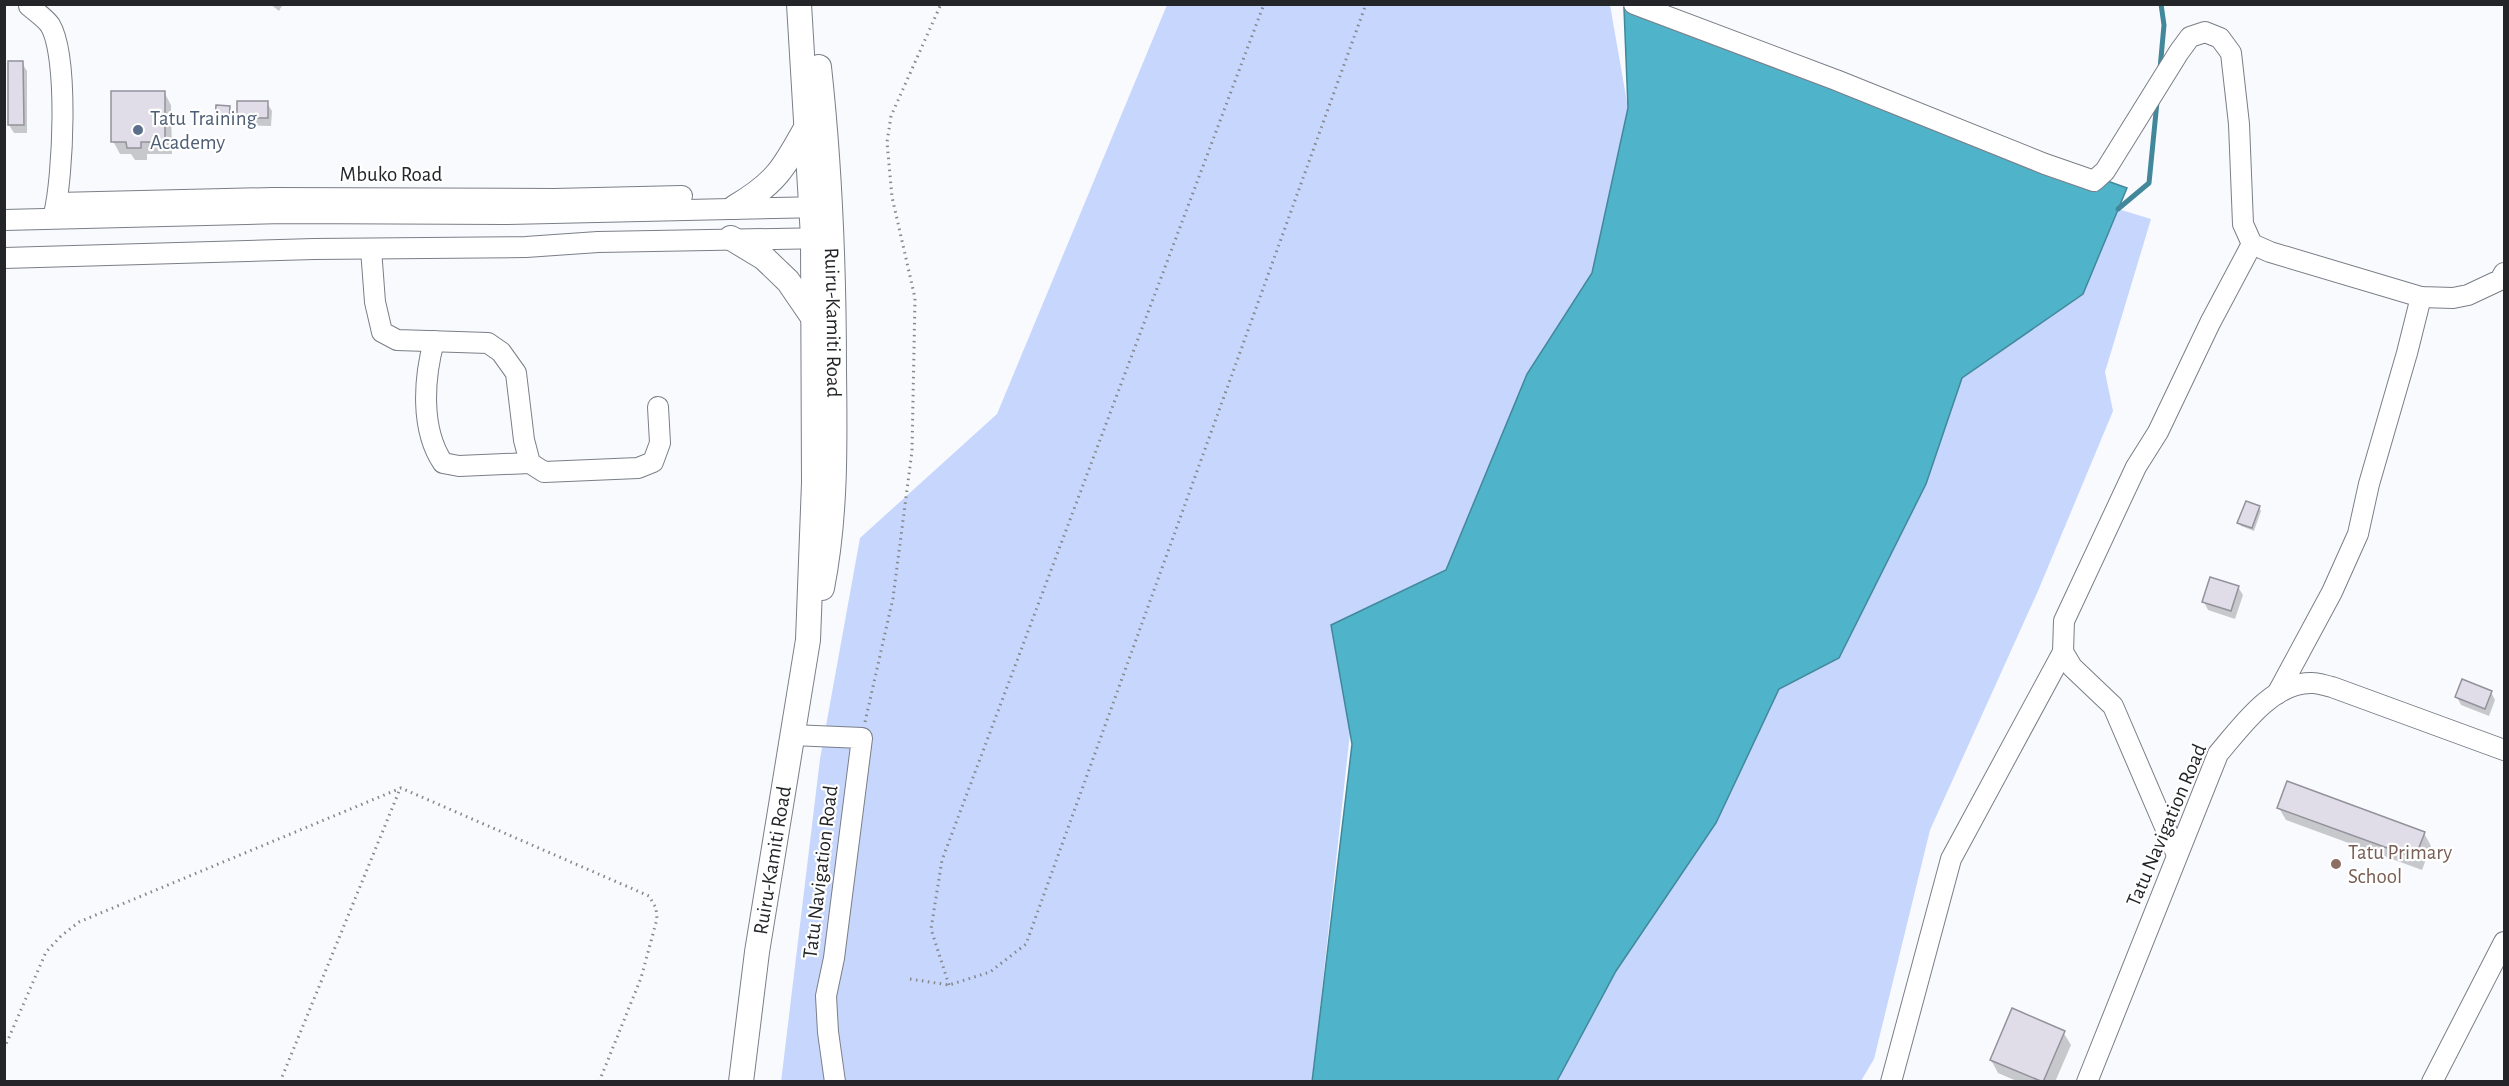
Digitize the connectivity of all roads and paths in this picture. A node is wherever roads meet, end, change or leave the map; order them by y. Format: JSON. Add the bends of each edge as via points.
{"nodes":[{"id":1,"x":799,"y":4,"type":"edge"},
{"id":2,"x":812,"y":4,"type":"edge"},
{"id":3,"x":941,"y":4,"type":"edge"},
{"id":4,"x":1264,"y":4,"type":"edge"},
{"id":5,"x":1366,"y":4,"type":"edge"},
{"id":6,"x":1634,"y":4,"type":"edge"},
{"id":7,"x":29,"y":6,"type":"edge"},
{"id":8,"x":807,"y":126,"type":"junction"},
{"id":9,"x":821,"y":207,"type":"junction"},
{"id":10,"x":701,"y":208,"type":"junction"},
{"id":11,"x":729,"y":208,"type":"junction"},
{"id":12,"x":55,"y":211,"type":"junction"},
{"id":13,"x":4,"y":220,"type":"edge"},
{"id":14,"x":731,"y":238,"type":"junction"},
{"id":15,"x":822,"y":238,"type":"junction"},
{"id":16,"x":702,"y":239,"type":"junction"},
{"id":17,"x":2252,"y":244,"type":"junction"},
{"id":18,"x":371,"y":249,"type":"junction"},
{"id":19,"x":4,"y":258,"type":"edge"},
{"id":20,"x":2505,"y":273,"type":"edge"},
{"id":21,"x":2421,"y":297,"type":"junction"},
{"id":22,"x":814,"y":319,"type":"junction"},
{"id":23,"x":434,"y":341,"type":"junction"},
{"id":24,"x":658,"y":407,"type":"dead end"},
{"id":25,"x":530,"y":463,"type":"junction"},
{"id":26,"x":808,"y":640,"type":"junction"},
{"id":27,"x":2062,"y":652,"type":"junction"},
{"id":28,"x":2277,"y":694,"type":"junction"},
{"id":29,"x":792,"y":735,"type":"junction"},
{"id":30,"x":862,"y":738,"type":"junction"},
{"id":31,"x":2505,"y":750,"type":"edge"},
{"id":32,"x":401,"y":788,"type":"junction"},
{"id":33,"x":2177,"y":855,"type":"junction"},
{"id":34,"x":2505,"y":942,"type":"edge"},
{"id":35,"x":910,"y":979,"type":"dead end"},
{"id":36,"x":949,"y":986,"type":"junction"},
{"id":37,"x":4,"y":1049,"type":"edge"},
{"id":38,"x":280,"y":1082,"type":"edge"},
{"id":39,"x":599,"y":1082,"type":"edge"},
{"id":40,"x":741,"y":1082,"type":"edge"},
{"id":41,"x":835,"y":1082,"type":"edge"},
{"id":42,"x":1891,"y":1082,"type":"edge"},
{"id":43,"x":2086,"y":1082,"type":"edge"},
{"id":44,"x":2432,"y":1082,"type":"edge"}],
"edges":[{"from":1,"to":8,"type":"main road","name":"Ruiru-Kamiti Road"},
{"from":2,"to":9,"type":"main road","name":"Ruiru-Kamiti Road","via":[[823,104]]},
{"from":3,"to":30,"type":"path","via":[[891,116],[887,142],[892,197],[915,298],[912,451],[893,598]]},
{"from":4,"to":36,"type":"path","via":[[942,860],[931,929]]},
{"from":5,"to":36,"type":"path","via":[[1026,944],[990,972]]},
{"from":6,"to":17,"type":"street","via":[[2094,181],[2105,171],[2190,37],[2205,32],[2220,38],[2231,53],[2239,124],[2243,224]]},
{"from":7,"to":12,"type":"street","via":[[50,24],[57,46],[63,94]]},
{"from":8,"to":9,"type":"main road","name":"Ruiru-Kamiti Road"},
{"from":8,"to":11,"type":"main road","via":[[780,172],[762,191]]},
{"from":9,"to":11,"type":"street"},
{"from":9,"to":15,"type":"main road","name":"Ruiru-Kamiti Road"},
{"from":10,"to":11,"type":"street"},
{"from":10,"to":12,"type":"street","via":[[506,214]]},
{"from":10,"to":16,"type":"street"},
{"from":11,"to":12,"type":"street","name":"Mbuko Road","via":[[702,195],[272,198]]},
{"from":12,"to":13,"type":"street"},
{"from":14,"to":15,"type":"street"},
{"from":14,"to":16,"type":"street"},
{"from":14,"to":22,"type":"main road","via":[[764,258],[788,281]]},
{"from":15,"to":22,"type":"main road","name":"Ruiru-Kamiti Road"},
{"from":15,"to":26,"type":"main road","name":"Ruiru-Kamiti Road","via":[[835,455],[829,546],[820,603]]},
{"from":16,"to":18,"type":"street"},
{"from":17,"to":21,"type":"street"},
{"from":17,"to":27,"type":"street","via":[[2158,432],[2136,467],[2064,621]]},
{"from":18,"to":19,"type":"street"},
{"from":18,"to":23,"type":"street","via":[[382,332],[396,340]]},
{"from":20,"to":21,"type":"street","via":[[2500,280],[2468,295]]},
{"from":21,"to":28,"type":"street","via":[[2358,534]]},
{"from":22,"to":26,"type":"main road","name":"Ruiru-Kamiti Road","via":[[814,483]]},
{"from":23,"to":25,"type":"street","via":[[488,343],[501,352],[516,373]]},
{"from":23,"to":25,"type":"street","via":[[428,363],[429,429],[442,463]]},
{"from":24,"to":25,"type":"street","via":[[660,443],[653,462],[638,468],[544,471]]},
{"from":26,"to":29,"type":"main road","name":"Ruiru-Kamiti Road"},
{"from":27,"to":33,"type":"street","via":[[2072,667],[2113,706]]},
{"from":27,"to":42,"type":"street","via":[[1951,860]]},
{"from":28,"to":31,"type":"street","name":"Tatu Navigation Road","via":[[2313,683],[2332,687]]},
{"from":28,"to":33,"type":"street","name":"Tatu Navigation Road","via":[[2254,711],[2218,754]]},
{"from":29,"to":30,"type":"street"},
{"from":29,"to":40,"type":"main road","name":"Ruiru-Kamiti Road","via":[[757,952]]},
{"from":30,"to":41,"type":"street","name":"Tatu Navigation Road","via":[[826,996]]},
{"from":32,"to":37,"type":"path","via":[[79,922],[46,952]]},
{"from":32,"to":38,"type":"path"},
{"from":32,"to":39,"type":"path","via":[[649,896],[657,919],[644,968]]},
{"from":33,"to":43,"type":"street","name":"Tatu Navigation Road"},
{"from":34,"to":44,"type":"street"},
{"from":35,"to":36,"type":"path"}]}
